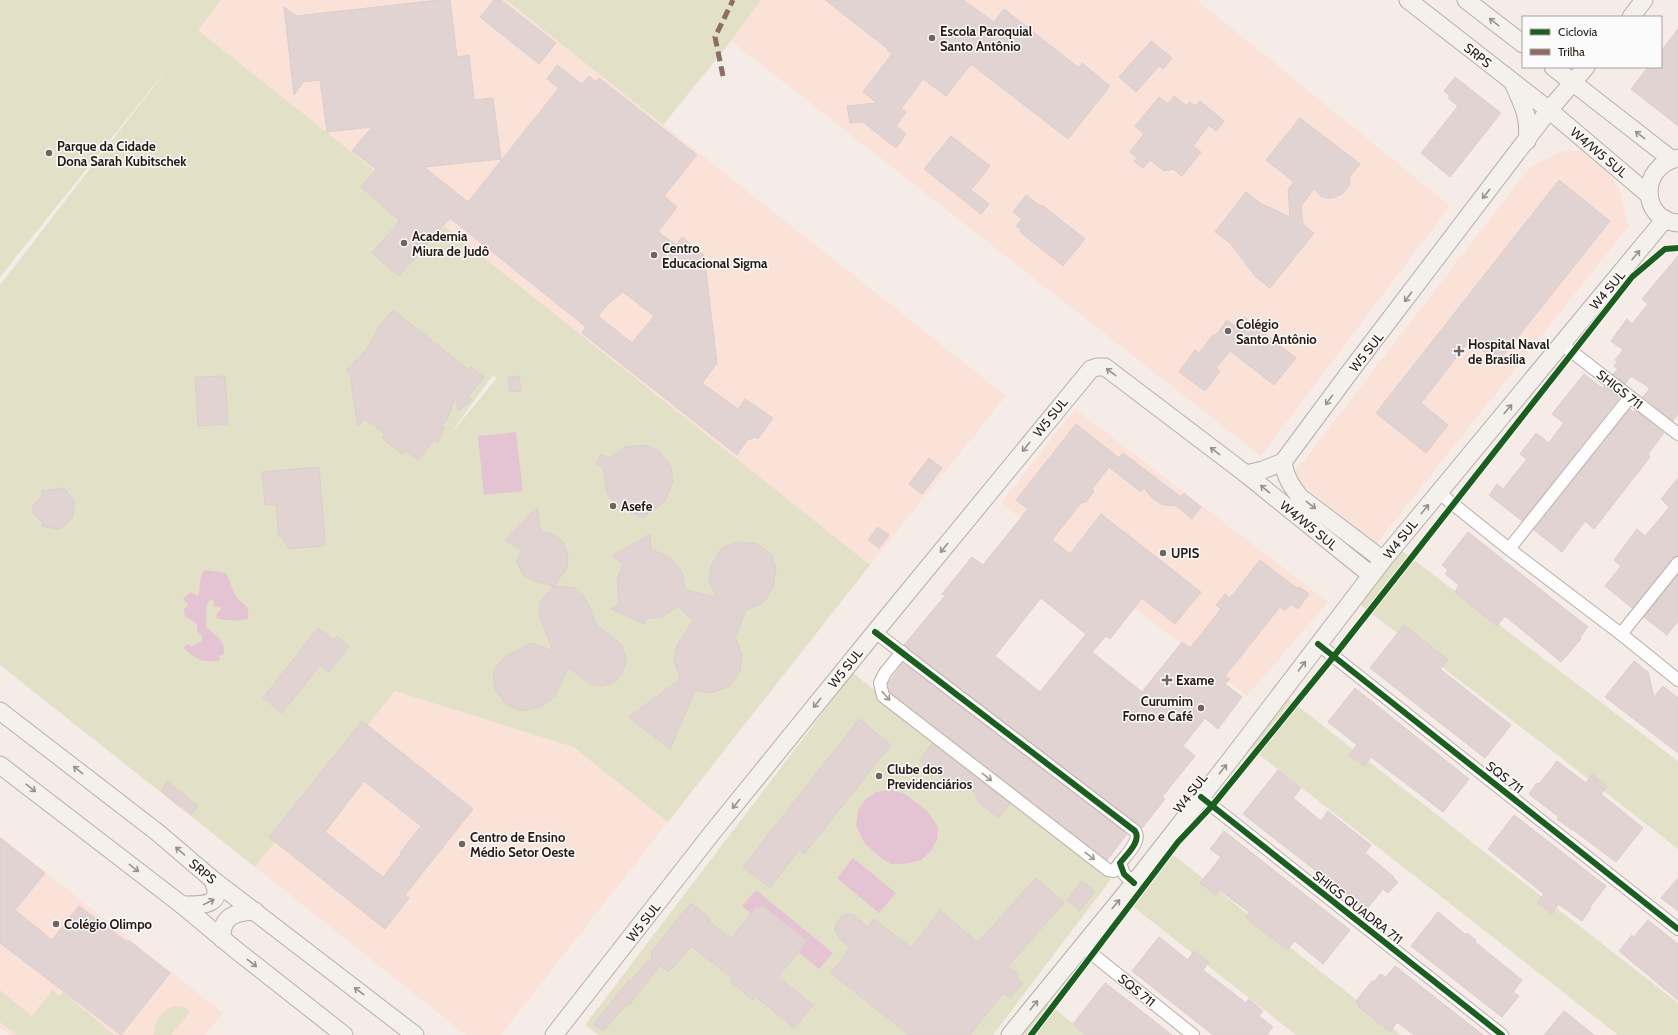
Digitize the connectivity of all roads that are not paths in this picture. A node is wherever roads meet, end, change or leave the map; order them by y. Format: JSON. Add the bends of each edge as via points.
{"nodes":[{"id":1,"x":1408,"y":0,"type":"edge"},
{"id":2,"x":1466,"y":0,"type":"edge"},
{"id":3,"x":1644,"y":0,"type":"edge"},
{"id":4,"x":1631,"y":16,"type":"edge"},
{"id":5,"x":1522,"y":43,"type":"edge"},
{"id":6,"x":1554,"y":68,"type":"edge"},
{"id":7,"x":1585,"y":68,"type":"edge"},
{"id":8,"x":1512,"y":82,"type":"junction"},
{"id":9,"x":1572,"y":82,"type":"junction"},
{"id":10,"x":1549,"y":110,"type":"junction"},
{"id":11,"x":1527,"y":141,"type":"junction"},
{"id":12,"x":1674,"y":159,"type":"edge"},
{"id":13,"x":1649,"y":195,"type":"junction"},
{"id":14,"x":1672,"y":221,"type":"edge"},
{"id":15,"x":1562,"y":344,"type":"junction"},
{"id":16,"x":1630,"y":397,"type":"junction"},
{"id":17,"x":1678,"y":434,"type":"edge"},
{"id":18,"x":1284,"y":462,"type":"junction"},
{"id":19,"x":1246,"y":474,"type":"junction"},
{"id":20,"x":1438,"y":492,"type":"junction"},
{"id":21,"x":1509,"y":549,"type":"junction"},
{"id":22,"x":1383,"y":560,"type":"junction"},
{"id":23,"x":1678,"y":563,"type":"edge"},
{"id":24,"x":1371,"y":575,"type":"junction"},
{"id":25,"x":875,"y":632,"type":"junction"},
{"id":26,"x":1621,"y":634,"type":"junction"},
{"id":27,"x":1318,"y":644,"type":"junction"},
{"id":28,"x":902,"y":652,"type":"junction"},
{"id":29,"x":1677,"y":678,"type":"edge"},
{"id":30,"x":0,"y":711,"type":"edge"},
{"id":31,"x":0,"y":764,"type":"edge"},
{"id":32,"x":1201,"y":797,"type":"junction"},
{"id":33,"x":1120,"y":863,"type":"junction"},
{"id":34,"x":212,"y":879,"type":"junction"},
{"id":35,"x":1134,"y":883,"type":"junction"},
{"id":36,"x":182,"y":905,"type":"junction"},
{"id":37,"x":255,"y":911,"type":"junction"},
{"id":38,"x":1678,"y":929,"type":"edge"},
{"id":39,"x":222,"y":939,"type":"junction"},
{"id":40,"x":1082,"y":945,"type":"junction"},
{"id":41,"x":390,"y":1015,"type":"junction"},
{"id":42,"x":344,"y":1035,"type":"edge"},
{"id":43,"x":403,"y":1035,"type":"edge"},
{"id":44,"x":415,"y":1035,"type":"edge"},
{"id":45,"x":554,"y":1035,"type":"edge"},
{"id":46,"x":1010,"y":1035,"type":"edge"},
{"id":47,"x":1193,"y":1035,"type":"edge"},
{"id":48,"x":1502,"y":1035,"type":"edge"}],
"edges":[{"from":1,"to":8,"type":"main road","name":"SRPS"},
{"from":5,"to":2,"type":"main road","one_way":true},
{"from":3,"to":4,"type":"main road"},
{"from":6,"to":9,"type":"main road"},
{"from":7,"to":9,"type":"main road","name":"W5 SUL"},
{"from":8,"to":10,"type":"main road","name":"SRPS"},
{"from":8,"to":11,"type":"main road","via":[[1526,110]]},
{"from":9,"to":10,"type":"main road","name":"W5 SUL"},
{"from":12,"to":9,"type":"main road","one_way":true},
{"from":10,"to":11,"type":"main road","name":"W5 SUL"},
{"from":10,"to":13,"type":"main road","name":"W4/W5 SUL"},
{"from":11,"to":18,"type":"main road","name":"W5 SUL","one_way":true},
{"from":12,"to":13,"type":"main road","via":[[1661,165],[1654,173],[1649,184]]},
{"from":13,"to":14,"type":"main road","via":[[1657,213]]},
{"from":15,"to":14,"type":"main road","name":"W4 SUL","one_way":true},
{"from":15,"to":16,"type":"street","name":"SHIGS 711"},
{"from":20,"to":15,"type":"main road","name":"W4 SUL","one_way":true},
{"from":16,"to":17,"type":"street","name":"SHIGS 711"},
{"from":16,"to":21,"type":"street"},
{"from":18,"to":19,"type":"main road"},
{"from":18,"to":22,"type":"main road","name":"W4/W5 SUL","one_way":true,"via":[[1285,475],[1300,497]]},
{"from":24,"to":19,"type":"main road","name":"W4/W5 SUL","one_way":true},
{"from":19,"to":25,"type":"main road","name":"W5 SUL","one_way":true,"via":[[1105,367],[1091,369]]},
{"from":20,"to":21,"type":"street"},
{"from":22,"to":20,"type":"main road","name":"W4 SUL","one_way":true},
{"from":21,"to":26,"type":"street"},
{"from":22,"to":24,"type":"main road","name":"W4 SUL"},
{"from":23,"to":26,"type":"street"},
{"from":24,"to":27,"type":"main road","name":"W4 SUL"},
{"from":25,"to":28,"type":"street"},
{"from":25,"to":45,"type":"main road","name":"W5 SUL","one_way":true},
{"from":26,"to":29,"type":"street"},
{"from":32,"to":27,"type":"main road","name":"W4 SUL","one_way":true},
{"from":27,"to":38,"type":"street","name":"SQS 711"},
{"from":28,"to":33,"type":"street","via":[[1135,831],[1137,840]]},
{"from":28,"to":33,"type":"street","one_way":true,"via":[[880,683],[883,696],[1108,870],[1114,871]]},
{"from":34,"to":30,"type":"main road","name":"SRPS","one_way":true,"via":[[157,832]]},
{"from":31,"to":36,"type":"main road","one_way":true},
{"from":32,"to":35,"type":"main road","name":"W4 SUL"},
{"from":32,"to":48,"type":"street","name":"SHIGS QUADRA 711"},
{"from":33,"to":35,"type":"street","via":[[1124,874]]},
{"from":36,"to":34,"type":"main road","one_way":true,"via":[[213,901],[217,891]]},
{"from":34,"to":37,"type":"main road","name":"SRPS"},
{"from":40,"to":35,"type":"main road","name":"W4 SUL","one_way":true},
{"from":36,"to":39,"type":"main road"},
{"from":37,"to":39,"type":"main road","via":[[244,911],[227,919],[222,930]]},
{"from":41,"to":37,"type":"main road","name":"SRPS","one_way":true},
{"from":39,"to":42,"type":"main road","one_way":true},
{"from":46,"to":40,"type":"main road","name":"W4 SUL","one_way":true},
{"from":40,"to":47,"type":"street","name":"SQS 711"},
{"from":41,"to":43,"type":"main road","name":"SRPS"},
{"from":41,"to":44,"type":"main road"}]}
